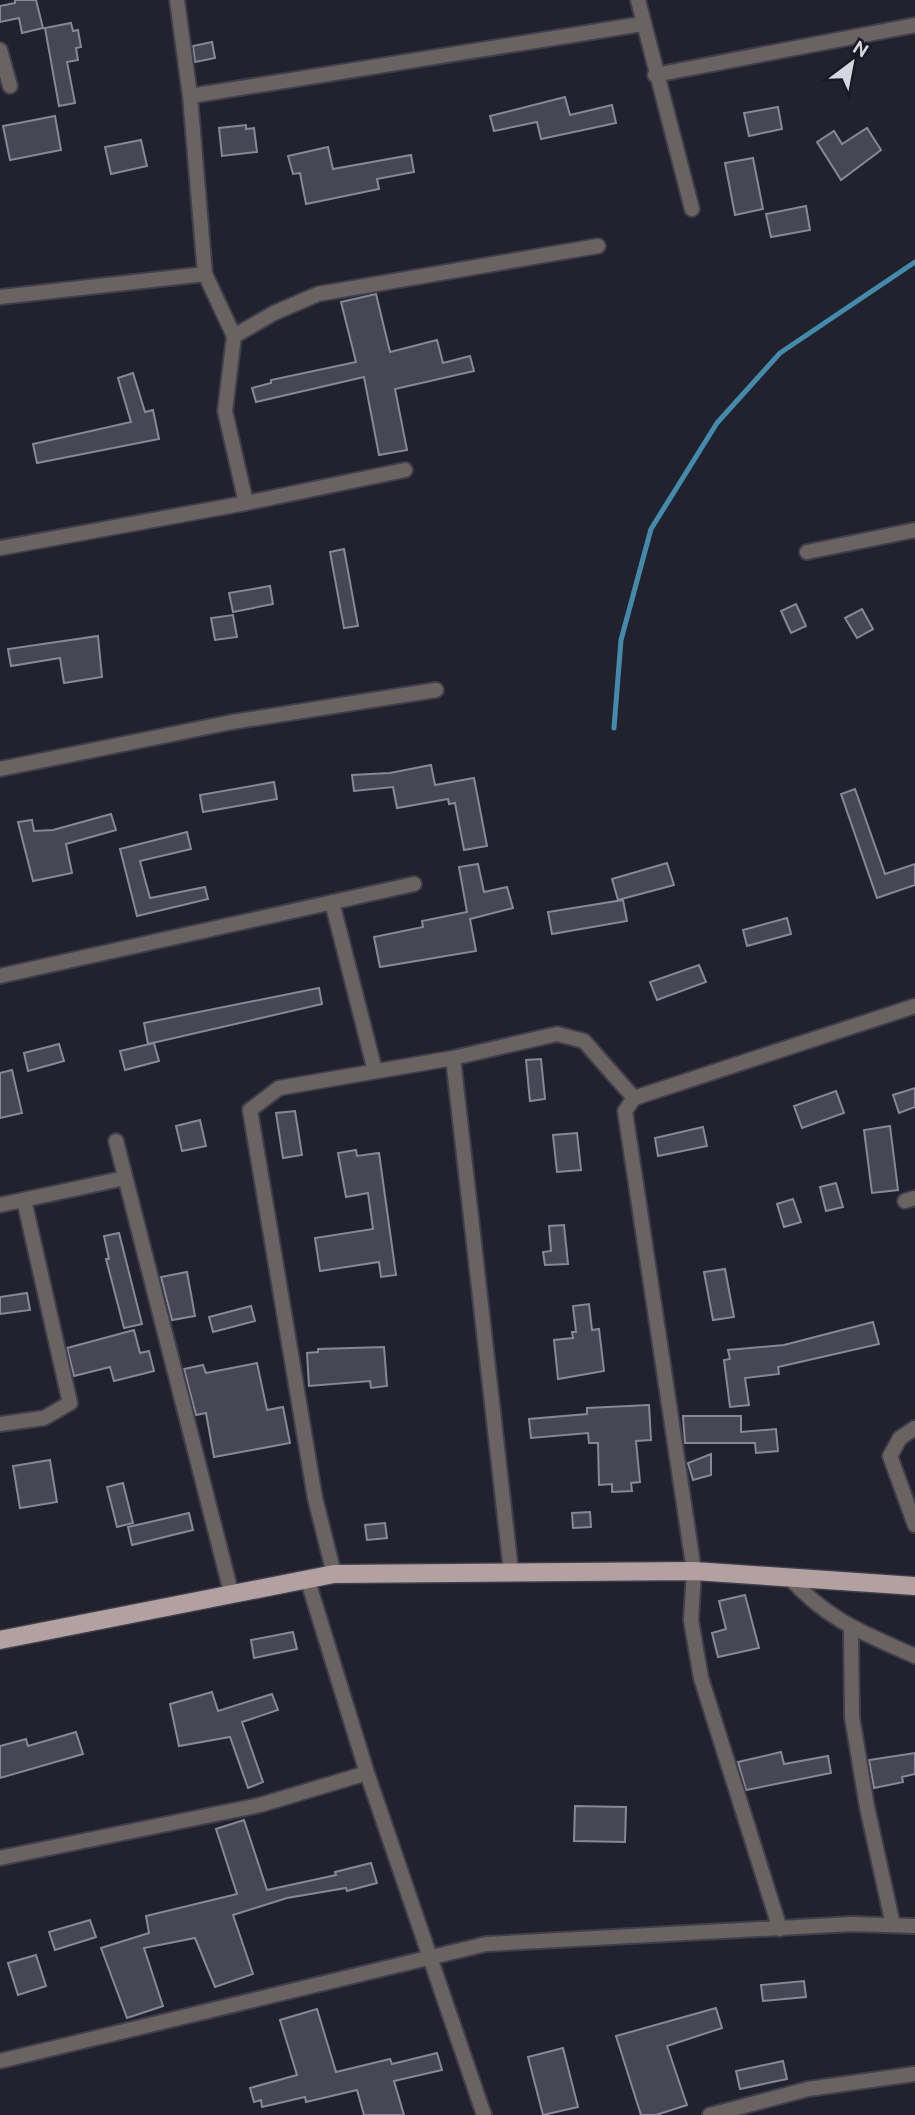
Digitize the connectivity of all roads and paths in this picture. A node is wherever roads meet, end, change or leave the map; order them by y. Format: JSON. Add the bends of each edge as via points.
{"nodes":[{"id":1,"x":177,"y":0,"type":"edge"},
{"id":2,"x":638,"y":0,"type":"edge"},
{"id":3,"x":642,"y":24,"type":"junction"},
{"id":4,"x":915,"y":24,"type":"edge"},
{"id":5,"x":0,"y":50,"type":"edge"},
{"id":6,"x":655,"y":75,"type":"junction"},
{"id":7,"x":10,"y":86,"type":"dead end"},
{"id":8,"x":190,"y":96,"type":"junction"},
{"id":9,"x":692,"y":209,"type":"dead end"},
{"id":10,"x":597,"y":246,"type":"dead end"},
{"id":11,"x":205,"y":274,"type":"junction"},
{"id":12,"x":0,"y":298,"type":"edge"},
{"id":13,"x":234,"y":335,"type":"junction"},
{"id":14,"x":405,"y":470,"type":"dead end"},
{"id":15,"x":246,"y":503,"type":"junction"},
{"id":16,"x":915,"y":530,"type":"edge"},
{"id":17,"x":0,"y":548,"type":"edge"},
{"id":18,"x":807,"y":552,"type":"dead end"},
{"id":19,"x":436,"y":690,"type":"dead end"},
{"id":20,"x":0,"y":769,"type":"edge"},
{"id":21,"x":414,"y":884,"type":"dead end"},
{"id":22,"x":332,"y":902,"type":"junction"},
{"id":23,"x":0,"y":976,"type":"edge"},
{"id":24,"x":915,"y":1006,"type":"edge"},
{"id":25,"x":453,"y":1058,"type":"junction"},
{"id":26,"x":375,"y":1071,"type":"junction"},
{"id":27,"x":634,"y":1098,"type":"junction"},
{"id":28,"x":116,"y":1142,"type":"dead end"},
{"id":29,"x":125,"y":1178,"type":"junction"},
{"id":30,"x":24,"y":1200,"type":"junction"},
{"id":31,"x":0,"y":1205,"type":"edge"},
{"id":32,"x":0,"y":1424,"type":"edge"},
{"id":33,"x":915,"y":1428,"type":"edge"},
{"id":34,"x":915,"y":1525,"type":"edge"},
{"id":35,"x":694,"y":1570,"type":"junction"},
{"id":36,"x":511,"y":1571,"type":"junction"},
{"id":37,"x":334,"y":1574,"type":"junction"},
{"id":38,"x":788,"y":1576,"type":"junction"},
{"id":39,"x":307,"y":1578,"type":"junction"},
{"id":40,"x":915,"y":1586,"type":"edge"},
{"id":41,"x":231,"y":1592,"type":"junction"},
{"id":42,"x":851,"y":1628,"type":"junction"},
{"id":43,"x":0,"y":1640,"type":"edge"},
{"id":44,"x":915,"y":1656,"type":"edge"},
{"id":45,"x":367,"y":1773,"type":"junction"},
{"id":46,"x":0,"y":1858,"type":"edge"},
{"id":47,"x":893,"y":1925,"type":"junction"},
{"id":48,"x":915,"y":1926,"type":"edge"},
{"id":49,"x":780,"y":1929,"type":"junction"},
{"id":50,"x":432,"y":1958,"type":"junction"},
{"id":51,"x":0,"y":2061,"type":"edge"},
{"id":52,"x":915,"y":2074,"type":"edge"},
{"id":53,"x":484,"y":2115,"type":"edge"},
{"id":54,"x":710,"y":2115,"type":"edge"}],
"edges":[{"from":1,"to":8,"type":"street"},
{"from":2,"to":3,"type":"street"},
{"from":3,"to":6,"type":"street"},
{"from":3,"to":8,"type":"street"},
{"from":4,"to":6,"type":"street"},
{"from":5,"to":7,"type":"street"},
{"from":6,"to":9,"type":"street"},
{"from":8,"to":11,"type":"street"},
{"from":10,"to":13,"type":"street","via":[[318,294]]},
{"from":11,"to":12,"type":"street"},
{"from":11,"to":13,"type":"street"},
{"from":13,"to":15,"type":"street","via":[[225,411]]},
{"from":14,"to":15,"type":"street"},
{"from":15,"to":17,"type":"street"},
{"from":16,"to":18,"type":"street"},
{"from":19,"to":20,"type":"street","via":[[232,722]]},
{"from":21,"to":22,"type":"street"},
{"from":22,"to":23,"type":"street"},
{"from":22,"to":26,"type":"street"},
{"from":24,"to":27,"type":"street"},
{"from":25,"to":26,"type":"street"},
{"from":25,"to":27,"type":"street","via":[[557,1034],[584,1041]]},
{"from":25,"to":36,"type":"street"},
{"from":26,"to":37,"type":"street","via":[[279,1088],[250,1110],[316,1498]]},
{"from":27,"to":35,"type":"street","via":[[625,1111]]},
{"from":28,"to":29,"type":"street"},
{"from":29,"to":30,"type":"street"},
{"from":29,"to":41,"type":"street"},
{"from":30,"to":31,"type":"street"},
{"from":30,"to":32,"type":"street","via":[[70,1403],[44,1418]]},
{"from":33,"to":34,"type":"street","via":[[900,1438],[890,1456]]},
{"from":35,"to":36,"type":"main road"},
{"from":35,"to":38,"type":"main road"},
{"from":35,"to":49,"type":"street","via":[[691,1620],[701,1678]]},
{"from":36,"to":37,"type":"main road"},
{"from":37,"to":39,"type":"main road"},
{"from":38,"to":40,"type":"main road"},
{"from":38,"to":42,"type":"street","via":[[812,1604]]},
{"from":39,"to":41,"type":"main road"},
{"from":39,"to":45,"type":"street"},
{"from":41,"to":43,"type":"main road"},
{"from":42,"to":44,"type":"street"},
{"from":42,"to":47,"type":"street","via":[[852,1717]]},
{"from":45,"to":46,"type":"street","via":[[260,1805]]},
{"from":45,"to":50,"type":"street"},
{"from":47,"to":48,"type":"street"},
{"from":47,"to":49,"type":"street"},
{"from":49,"to":50,"type":"street","via":[[486,1944]]},
{"from":50,"to":51,"type":"street"},
{"from":50,"to":53,"type":"street"},
{"from":52,"to":54,"type":"street","via":[[808,2089]]}]}
